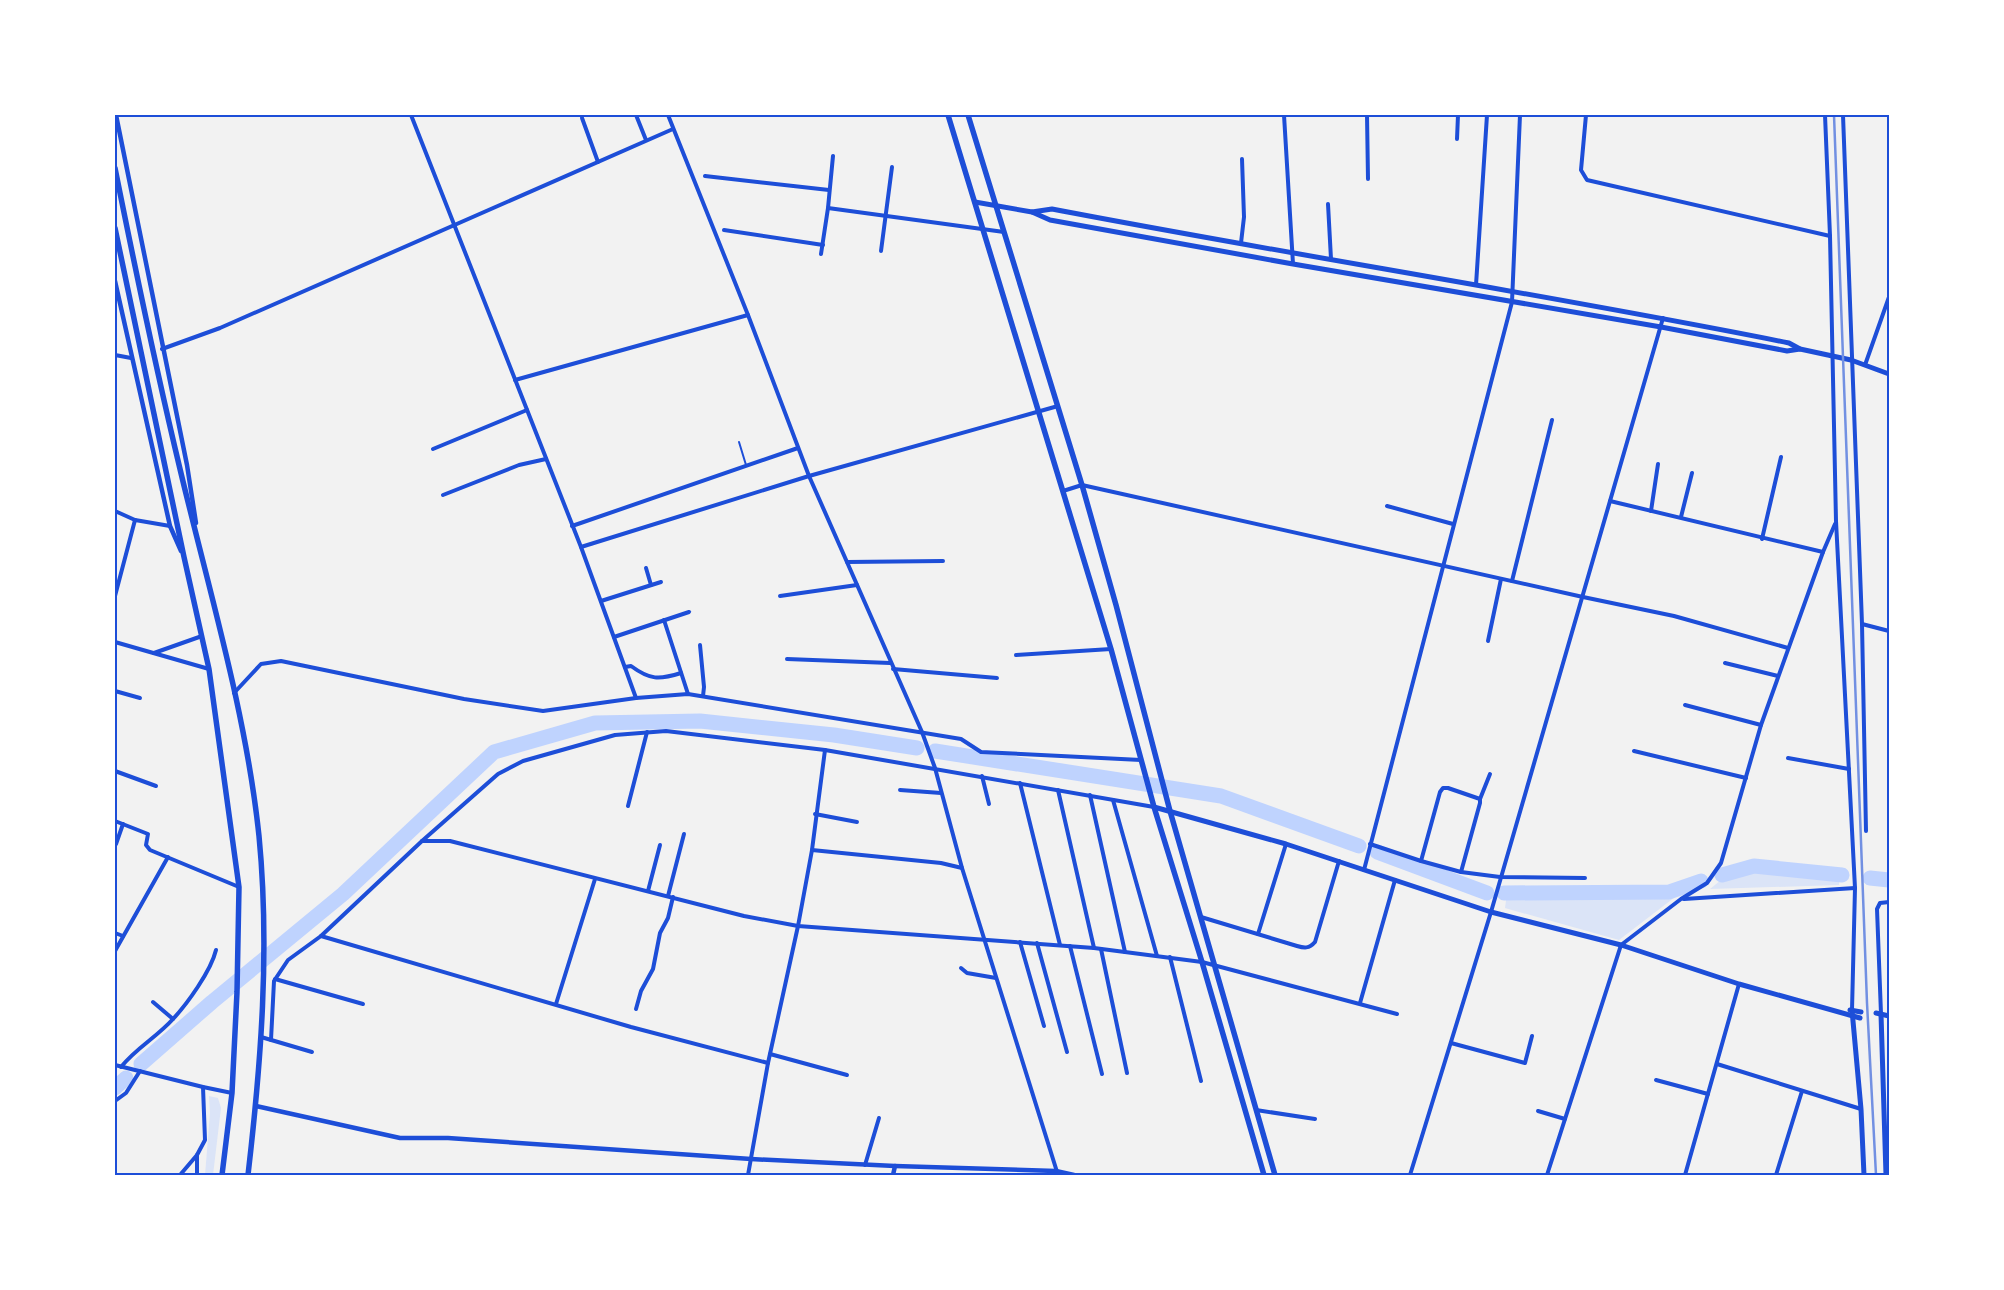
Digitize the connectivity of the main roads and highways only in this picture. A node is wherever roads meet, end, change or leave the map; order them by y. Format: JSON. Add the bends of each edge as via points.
{"nodes":[{"id":1,"x":948,"y":115,"type":"edge"},
{"id":2,"x":968,"y":115,"type":"edge"},
{"id":3,"x":115,"y":168,"type":"edge"},
{"id":4,"x":975,"y":202,"type":"junction"},
{"id":5,"x":997,"y":206,"type":"junction"},
{"id":6,"x":1032,"y":212,"type":"junction"},
{"id":7,"x":115,"y":228,"type":"edge"},
{"id":8,"x":1800,"y":349,"type":"junction"},
{"id":9,"x":1889,"y":374,"type":"edge"},
{"id":10,"x":1154,"y":807,"type":"junction"},
{"id":11,"x":1170,"y":811,"type":"junction"},
{"id":12,"x":1851,"y":1013,"type":"junction"},
{"id":13,"x":1861,"y":1015,"type":"dead end"},
{"id":14,"x":1889,"y":1016,"type":"edge"},
{"id":15,"x":222,"y":1175,"type":"edge"},
{"id":16,"x":248,"y":1175,"type":"edge"},
{"id":17,"x":1264,"y":1175,"type":"edge"},
{"id":18,"x":1275,"y":1175,"type":"edge"},
{"id":19,"x":1864,"y":1175,"type":"edge"},
{"id":20,"x":1886,"y":1175,"type":"edge"}],
"edges":[{"from":1,"to":4,"type":"main road"},
{"from":2,"to":5,"type":"main road"},
{"from":3,"to":16,"type":"main road","via":[[180,470],[217,614],[251,769],[258,828],[264,947],[261,1037]]},
{"from":4,"to":5,"type":"main road"},
{"from":4,"to":10,"type":"main road","via":[[1111,649]]},
{"from":5,"to":6,"type":"main road"},
{"from":5,"to":11,"type":"main road","via":[[1082,485]]},
{"from":6,"to":8,"type":"main road","via":[[1050,220],[1293,264],[1787,351]]},
{"from":6,"to":8,"type":"main road","via":[[1052,209],[1294,252],[1663,318],[1789,343]]},
{"from":7,"to":15,"type":"main road","via":[[209,670],[239,887],[232,1093]]},
{"from":8,"to":9,"type":"main road","via":[[1851,360]]},
{"from":10,"to":11,"type":"main road"},
{"from":10,"to":17,"type":"main road"},
{"from":11,"to":12,"type":"main road","via":[[1286,844],[1491,912],[1620,945],[1740,984]]},
{"from":11,"to":18,"type":"main road"},
{"from":12,"to":13,"type":"main road"},
{"from":12,"to":19,"type":"main road"},
{"from":14,"to":20,"type":"main road","via":[[1879,1016]]}]}
